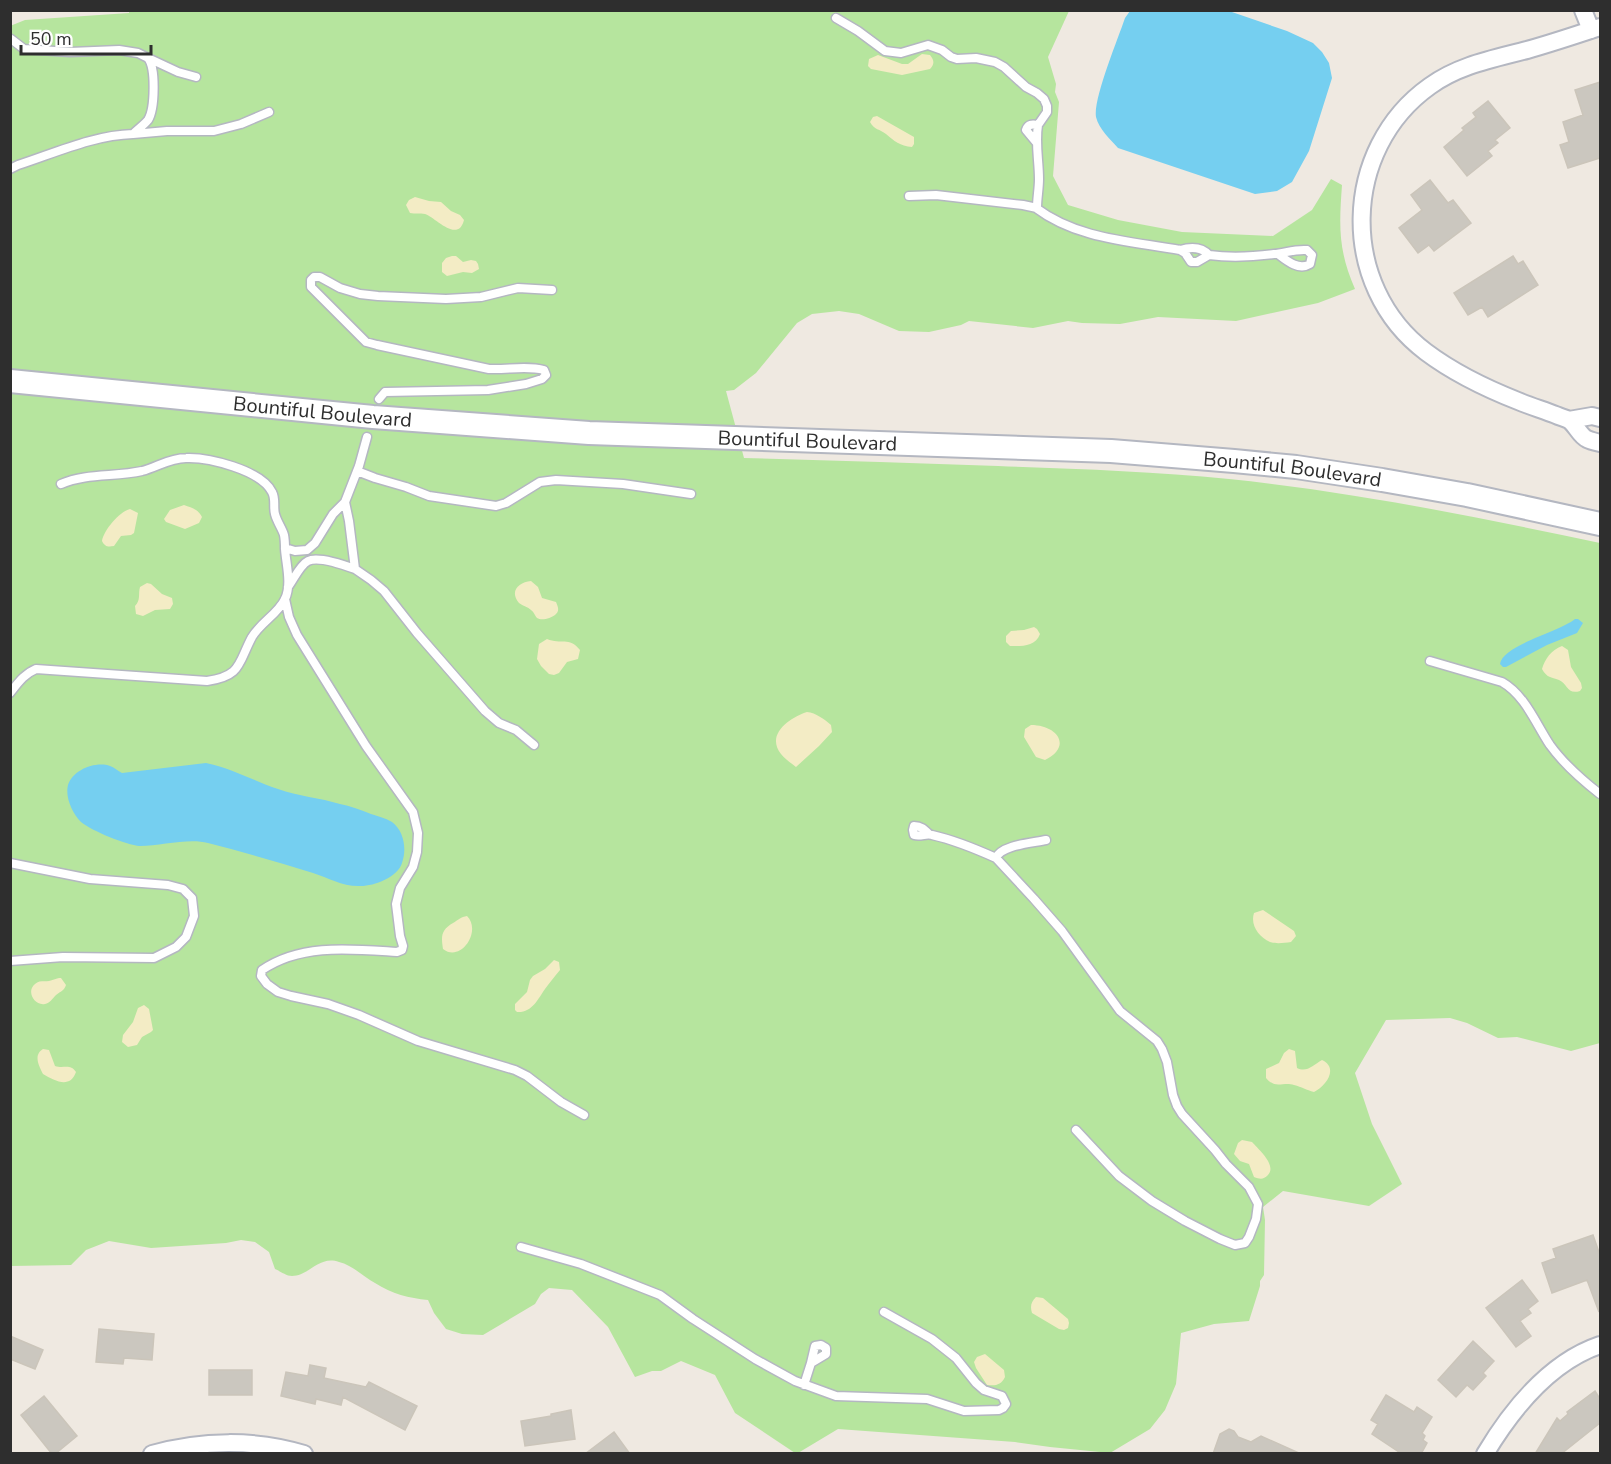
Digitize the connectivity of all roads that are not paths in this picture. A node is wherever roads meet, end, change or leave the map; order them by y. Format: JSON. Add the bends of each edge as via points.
{"nodes":[{"id":1,"x":1583,"y":10,"type":"edge"},
{"id":2,"x":836,"y":18,"type":"dead end"},
{"id":3,"x":1595,"y":28,"type":"edge"},
{"id":4,"x":11,"y":39,"type":"edge"},
{"id":5,"x":148,"y":58,"type":"junction"},
{"id":6,"x":196,"y":77,"type":"dead end"},
{"id":7,"x":269,"y":112,"type":"dead end"},
{"id":8,"x":133,"y":134,"type":"junction"},
{"id":9,"x":10,"y":169,"type":"edge"},
{"id":10,"x":909,"y":196,"type":"dead end"},
{"id":11,"x":1036,"y":208,"type":"junction"},
{"id":12,"x":1180,"y":250,"type":"junction"},
{"id":13,"x":1278,"y":254,"type":"dead end"},
{"id":14,"x":1209,"y":255,"type":"junction"},
{"id":15,"x":552,"y":290,"type":"dead end"},
{"id":16,"x":10,"y":381,"type":"edge"},
{"id":17,"x":379,"y":399,"type":"dead end"},
{"id":18,"x":1600,"y":418,"type":"edge"},
{"id":19,"x":1569,"y":420,"type":"junction"},
{"id":20,"x":367,"y":437,"type":"dead end"},
{"id":21,"x":1600,"y":443,"type":"edge"},
{"id":22,"x":357,"y":471,"type":"junction"},
{"id":23,"x":61,"y":484,"type":"dead end"},
{"id":24,"x":691,"y":494,"type":"dead end"},
{"id":25,"x":345,"y":501,"type":"junction"},
{"id":26,"x":1600,"y":524,"type":"edge"},
{"id":27,"x":285,"y":548,"type":"junction"},
{"id":28,"x":354,"y":569,"type":"junction"},
{"id":29,"x":288,"y":587,"type":"junction"},
{"id":30,"x":285,"y":598,"type":"junction"},
{"id":31,"x":1430,"y":661,"type":"dead end"},
{"id":32,"x":10,"y":693,"type":"edge"},
{"id":33,"x":534,"y":745,"type":"dead end"},
{"id":34,"x":1600,"y":794,"type":"edge"},
{"id":35,"x":929,"y":834,"type":"dead end"},
{"id":36,"x":1046,"y":840,"type":"dead end"},
{"id":37,"x":996,"y":858,"type":"junction"},
{"id":38,"x":10,"y":863,"type":"edge"},
{"id":39,"x":10,"y":961,"type":"edge"},
{"id":40,"x":584,"y":1115,"type":"dead end"},
{"id":41,"x":1076,"y":1130,"type":"dead end"},
{"id":42,"x":521,"y":1247,"type":"dead end"},
{"id":43,"x":884,"y":1312,"type":"dead end"},
{"id":44,"x":1600,"y":1345,"type":"edge"},
{"id":45,"x":811,"y":1363,"type":"dead end"},
{"id":46,"x":804,"y":1385,"type":"junction"},
{"id":47,"x":152,"y":1454,"type":"edge"},
{"id":48,"x":304,"y":1454,"type":"edge"},
{"id":49,"x":1485,"y":1454,"type":"edge"}],
"edges":[{"from":1,"to":3,"type":"street"},
{"from":2,"to":11,"type":"lane","via":[[885,51],[901,53],[927,45],[957,59],[995,62],[1044,99],[1047,112],[1038,125],[1036,142]]},
{"from":3,"to":19,"type":"street","via":[[1464,67],[1422,92],[1400,113],[1379,145],[1366,181],[1361,218],[1372,279],[1406,334],[1424,351],[1466,378]]},
{"from":4,"to":5,"type":"lane","via":[[24,49],[119,50]]},
{"from":5,"to":6,"type":"lane"},
{"from":5,"to":8,"type":"lane","via":[[154,76],[152,105],[149,119]]},
{"from":7,"to":8,"type":"lane","via":[[214,131]]},
{"from":8,"to":9,"type":"lane","via":[[116,134]]},
{"from":10,"to":11,"type":"lane","via":[[936,195]]},
{"from":11,"to":12,"type":"lane","via":[[1084,233]]},
{"from":12,"to":14,"type":"lane","via":[[1196,248]]},
{"from":12,"to":14,"type":"lane","via":[[1191,262]]},
{"from":13,"to":14,"type":"lane","via":[[1241,258]]},
{"from":15,"to":17,"type":"lane","via":[[519,288],[481,297],[446,299],[378,296],[360,294],[314,277],[311,287],[366,342],[489,369],[535,368],[544,370],[546,375],[526,384],[488,390],[385,392]]},
{"from":16,"to":26,"type":"main road","name":"Bountiful Boulevard","via":[[361,416],[589,433],[1111,451],[1234,460],[1382,480]]},
{"from":18,"to":19,"type":"street"},
{"from":19,"to":21,"type":"street","via":[[1586,439]]},
{"from":20,"to":22,"type":"lane"},
{"from":22,"to":24,"type":"lane","via":[[429,496],[496,506],[540,482],[556,480]]},
{"from":22,"to":25,"type":"lane"},
{"from":23,"to":27,"type":"lane","via":[[144,470],[184,458],[212,460],[239,468],[264,482],[272,492]]},
{"from":25,"to":27,"type":"lane","via":[[307,550]]},
{"from":25,"to":28,"type":"lane"},
{"from":27,"to":29,"type":"lane"},
{"from":28,"to":29,"type":"lane","via":[[314,559],[303,565]]},
{"from":28,"to":33,"type":"lane","via":[[384,591],[485,711]]},
{"from":29,"to":30,"type":"lane"},
{"from":30,"to":32,"type":"lane","via":[[253,636],[241,664],[222,679],[36,669]]},
{"from":30,"to":40,"type":"lane","via":[[297,635],[366,746],[413,812],[417,852],[396,904],[402,950],[326,949],[296,953],[271,963],[261,976],[278,992],[328,1004],[418,1041],[515,1070]]},
{"from":31,"to":34,"type":"lane","via":[[1511,687],[1551,746]]},
{"from":35,"to":37,"type":"lane"},
{"from":36,"to":37,"type":"lane","via":[[1006,849]]},
{"from":37,"to":41,"type":"lane","via":[[1062,931],[1120,1011],[1157,1041],[1167,1062],[1177,1106],[1250,1187],[1258,1204],[1249,1237],[1245,1243],[1235,1245],[1152,1201],[1119,1176]]},
{"from":38,"to":39,"type":"lane","via":[[90,879],[183,889],[192,898],[194,916],[186,937],[154,958]]},
{"from":42,"to":46,"type":"lane","via":[[581,1264],[660,1295],[755,1359]]},
{"from":43,"to":46,"type":"lane","via":[[933,1339],[984,1390],[1002,1396],[1006,1404],[1003,1408],[964,1411],[927,1399],[836,1396]]},
{"from":44,"to":49,"type":"street","via":[[1574,1357],[1542,1381]]},
{"from":45,"to":46,"type":"lane"},
{"from":47,"to":48,"type":"street","via":[[232,1443],[273,1446]]}]}
